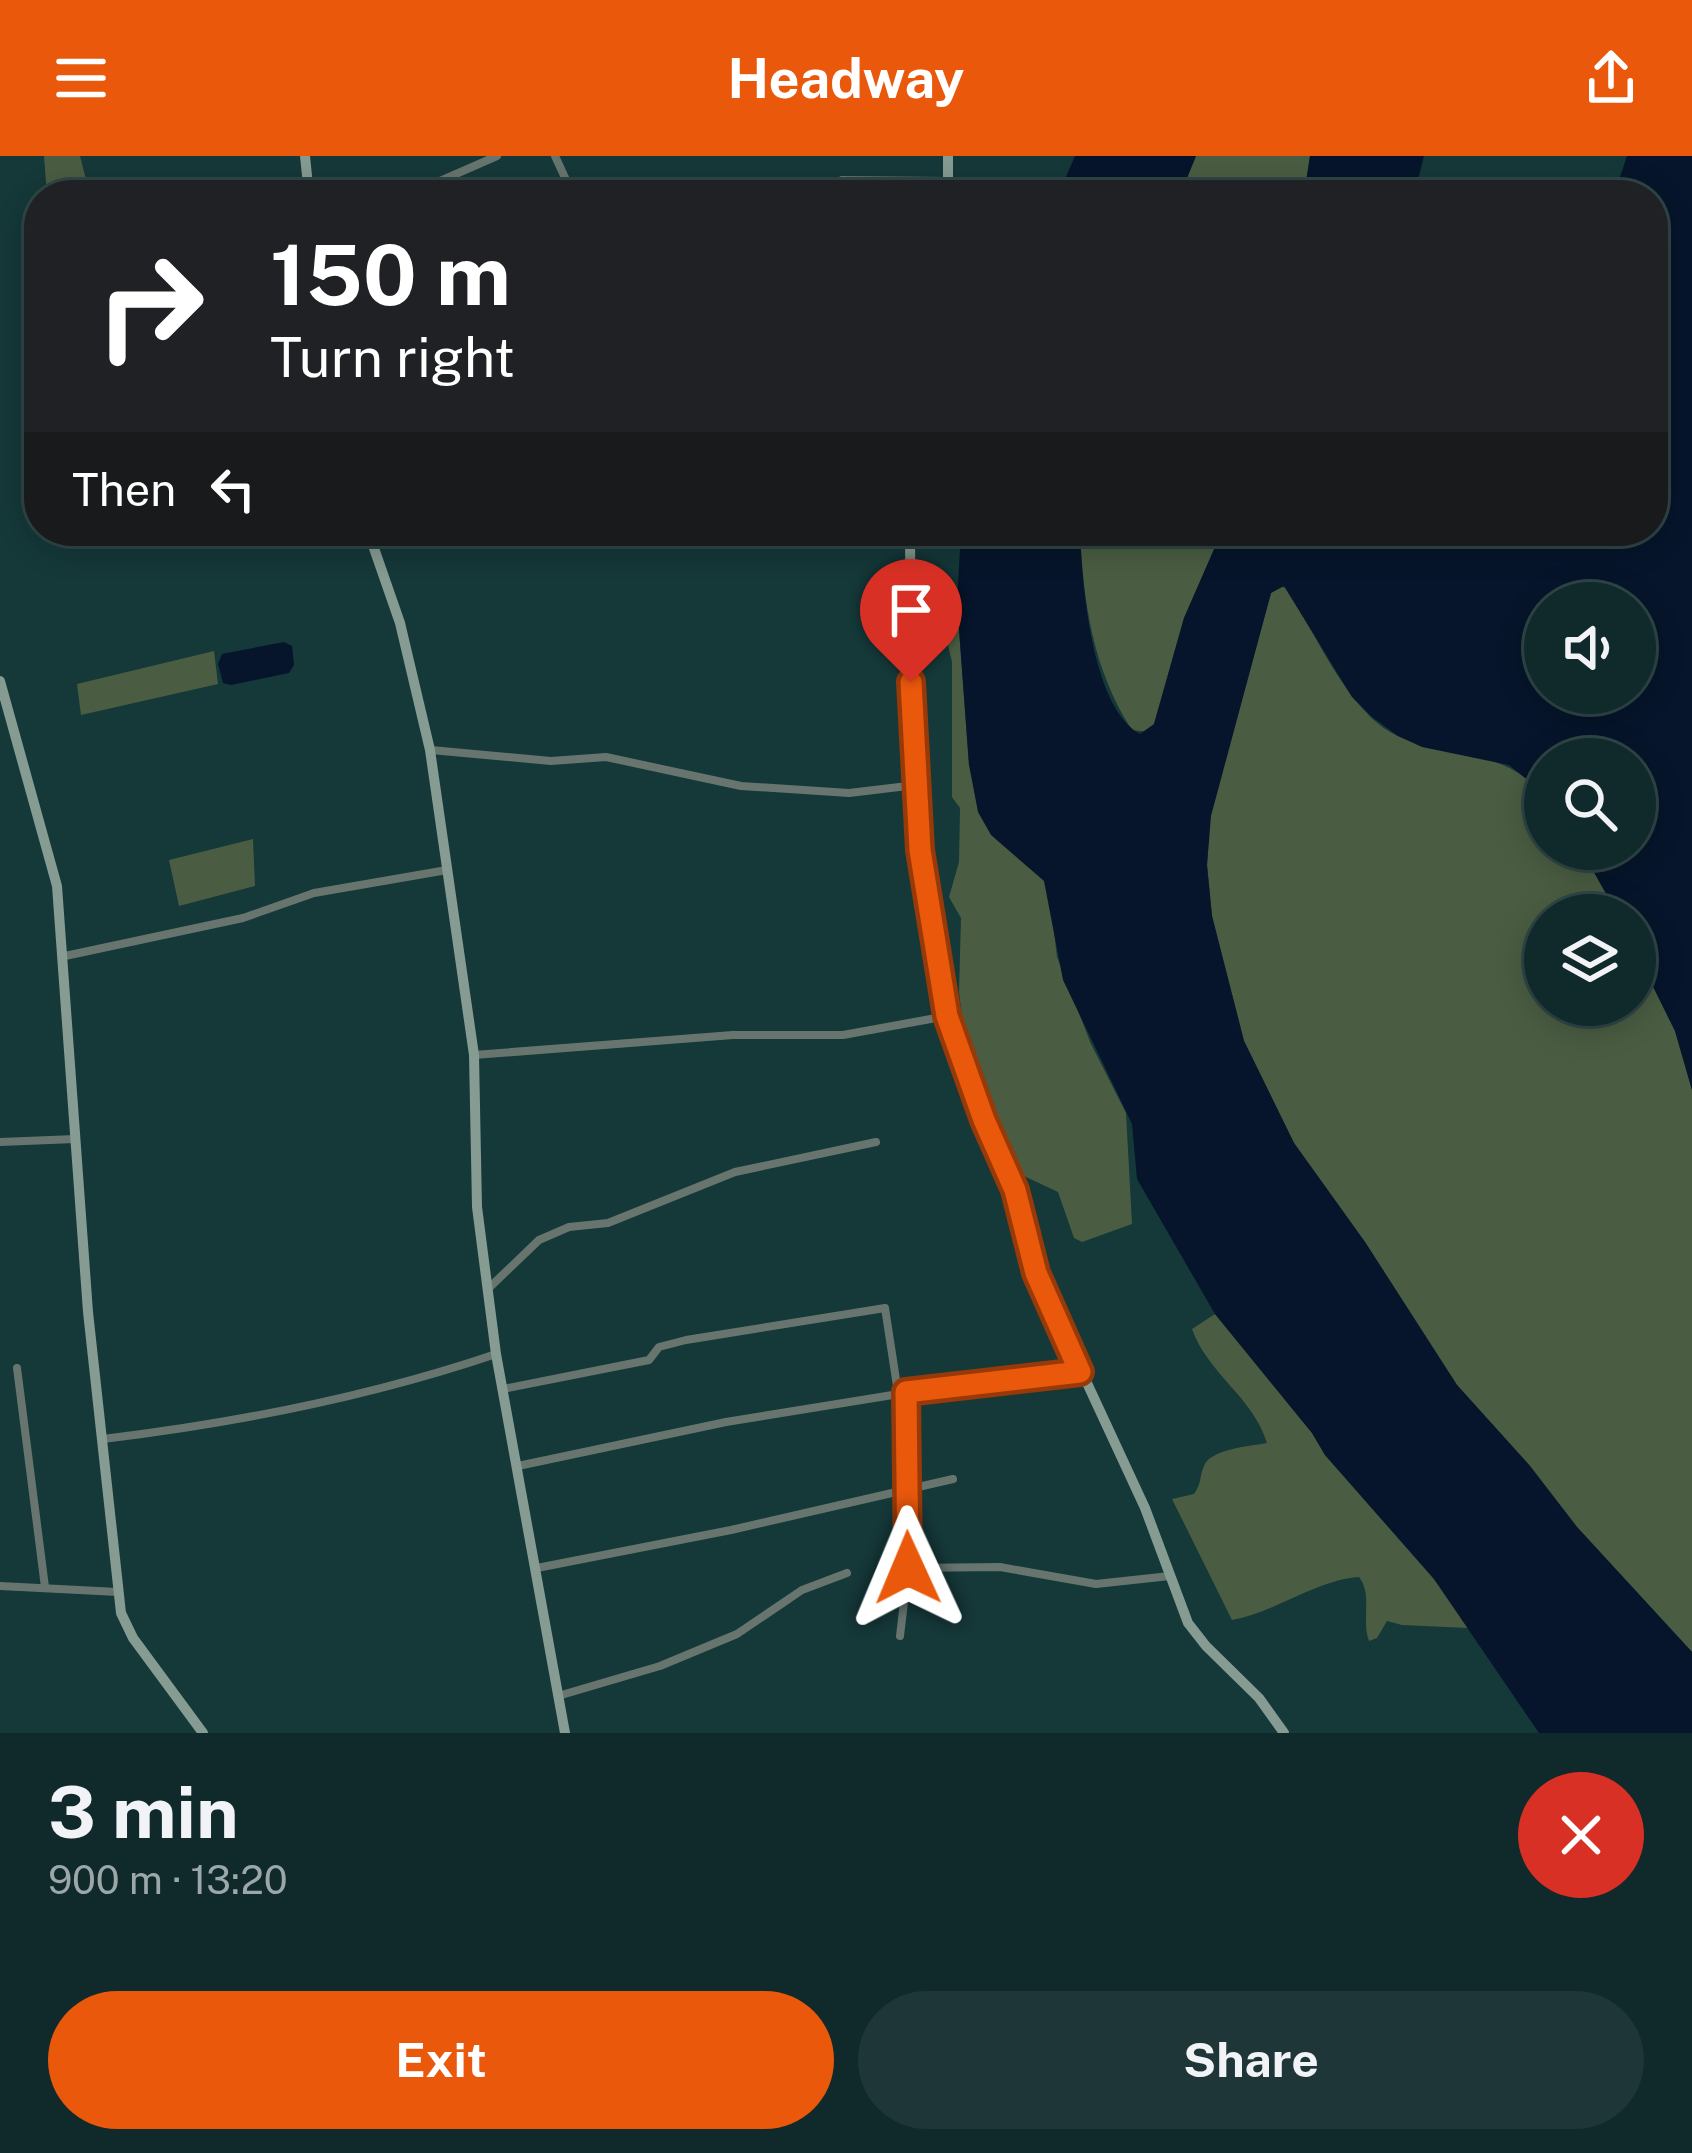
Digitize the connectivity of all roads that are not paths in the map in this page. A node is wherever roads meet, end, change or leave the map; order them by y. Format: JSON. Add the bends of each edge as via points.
{"nodes":[{"id":1,"x":496,"y":156,"type":"edge"},
{"id":2,"x":442,"y":180,"type":"edge"},
{"id":3,"x":373,"y":546,"type":"edge"},
{"id":4,"x":910,"y":546,"type":"edge"},
{"id":5,"x":1,"y":689,"type":"edge"},
{"id":6,"x":430,"y":750,"type":"junction"},
{"id":7,"x":916,"y":785,"type":"junction"},
{"id":8,"x":448,"y":870,"type":"junction"},
{"id":9,"x":64,"y":956,"type":"junction"},
{"id":10,"x":947,"y":1016,"type":"junction"},
{"id":11,"x":474,"y":1055,"type":"junction"},
{"id":12,"x":75,"y":1139,"type":"junction"},
{"id":13,"x":0,"y":1142,"type":"edge"},
{"id":14,"x":876,"y":1142,"type":"dead end"},
{"id":15,"x":491,"y":1286,"type":"junction"},
{"id":16,"x":496,"y":1354,"type":"junction"},
{"id":17,"x":17,"y":1368,"type":"dead end"},
{"id":18,"x":1080,"y":1372,"type":"junction"},
{"id":19,"x":503,"y":1389,"type":"junction"},
{"id":20,"x":906,"y":1392,"type":"junction"},
{"id":21,"x":103,"y":1439,"type":"junction"},
{"id":22,"x":518,"y":1466,"type":"junction"},
{"id":23,"x":953,"y":1479,"type":"dead end"},
{"id":24,"x":907,"y":1490,"type":"junction"},
{"id":25,"x":536,"y":1568,"type":"junction"},
{"id":26,"x":908,"y":1568,"type":"junction"},
{"id":27,"x":847,"y":1573,"type":"dead end"},
{"id":28,"x":1170,"y":1576,"type":"junction"},
{"id":29,"x":0,"y":1586,"type":"edge"},
{"id":30,"x":45,"y":1587,"type":"junction"},
{"id":31,"x":118,"y":1592,"type":"junction"},
{"id":32,"x":900,"y":1636,"type":"dead end"},
{"id":33,"x":558,"y":1696,"type":"junction"},
{"id":34,"x":203,"y":1733,"type":"edge"},
{"id":35,"x":565,"y":1733,"type":"edge"},
{"id":36,"x":1284,"y":1733,"type":"edge"}],
"edges":[{"from":1,"to":2,"type":"street"},
{"from":3,"to":6,"type":"street"},
{"from":4,"to":7,"type":"street"},
{"from":5,"to":9,"type":"street","via":[[53,866]]},
{"from":6,"to":7,"type":"street","via":[[551,761],[606,757],[741,786],[848,794]]},
{"from":6,"to":8,"type":"street"},
{"from":7,"to":10,"type":"street"},
{"from":8,"to":9,"type":"street","via":[[314,892],[243,918]]},
{"from":8,"to":11,"type":"street"},
{"from":9,"to":12,"type":"street"},
{"from":10,"to":11,"type":"street","via":[[843,1035]]},
{"from":10,"to":18,"type":"street","via":[[1015,1190],[1036,1273]]},
{"from":11,"to":15,"type":"street","via":[[477,1207]]},
{"from":12,"to":13,"type":"street"},
{"from":12,"to":21,"type":"street"},
{"from":14,"to":15,"type":"street","via":[[735,1172],[608,1223],[569,1227],[539,1240]]},
{"from":15,"to":16,"type":"street"},
{"from":16,"to":19,"type":"street"},
{"from":16,"to":21,"type":"street","via":[[344,1397]]},
{"from":17,"to":30,"type":"street"},
{"from":18,"to":20,"type":"street"},
{"from":18,"to":28,"type":"street"},
{"from":19,"to":20,"type":"street","via":[[649,1360],[659,1347],[686,1340],[885,1308],[896,1386]]},
{"from":19,"to":22,"type":"street"},
{"from":20,"to":22,"type":"street"},
{"from":20,"to":24,"type":"street"},
{"from":21,"to":31,"type":"street"},
{"from":22,"to":25,"type":"street"},
{"from":23,"to":24,"type":"street"},
{"from":24,"to":25,"type":"street"},
{"from":24,"to":26,"type":"street"},
{"from":25,"to":33,"type":"street"},
{"from":26,"to":28,"type":"street","via":[[1000,1568],[1096,1584]]},
{"from":26,"to":32,"type":"street"},
{"from":27,"to":33,"type":"street","via":[[802,1590],[718,1642]]},
{"from":28,"to":36,"type":"street","via":[[1196,1635]]},
{"from":29,"to":30,"type":"street"},
{"from":30,"to":31,"type":"street"},
{"from":31,"to":34,"type":"street","via":[[133,1638]]},
{"from":33,"to":35,"type":"street"}]}
